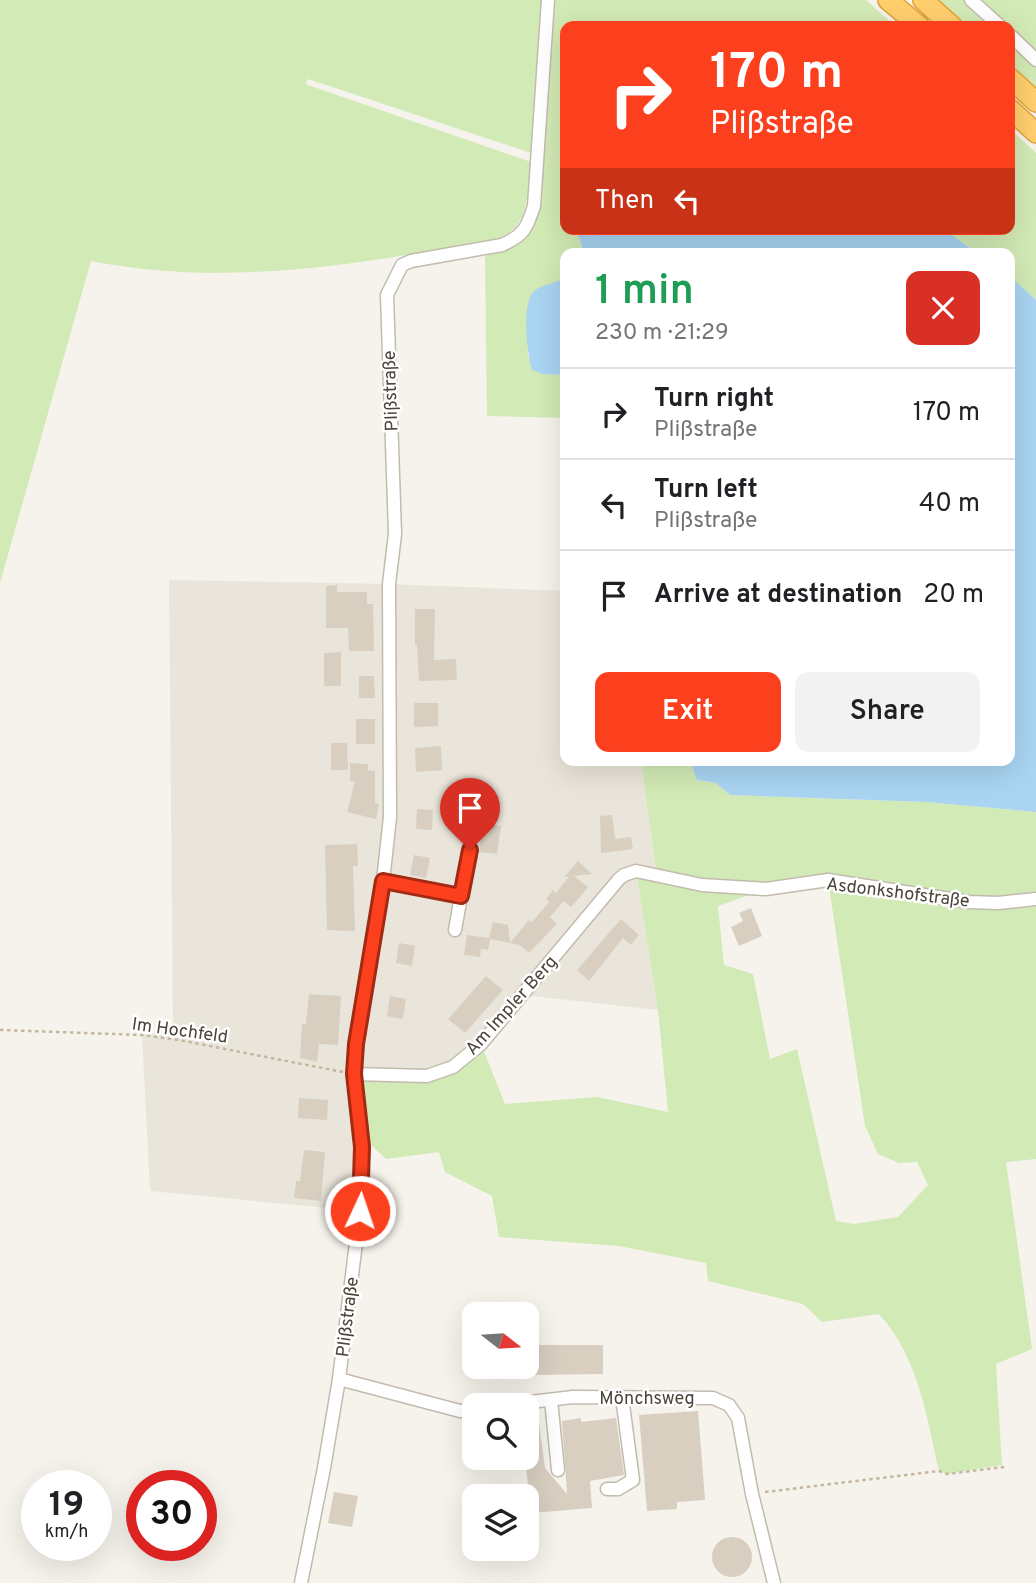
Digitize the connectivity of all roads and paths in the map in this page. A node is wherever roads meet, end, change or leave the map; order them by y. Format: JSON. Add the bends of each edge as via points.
{"nodes":[{"id":1,"x":548,"y":0,"type":"edge"},
{"id":2,"x":888,"y":0,"type":"edge"},
{"id":3,"x":923,"y":0,"type":"edge"},
{"id":4,"x":971,"y":0,"type":"edge"},
{"id":5,"x":913,"y":21,"type":"edge"},
{"id":6,"x":946,"y":21,"type":"edge"},
{"id":7,"x":994,"y":21,"type":"edge"},
{"id":8,"x":1015,"y":41,"type":"edge"},
{"id":9,"x":1036,"y":60,"type":"edge"},
{"id":10,"x":1015,"y":83,"type":"edge"},
{"id":11,"x":1036,"y":102,"type":"edge"},
{"id":12,"x":1015,"y":114,"type":"edge"},
{"id":13,"x":1036,"y":134,"type":"edge"},
{"id":14,"x":470,"y":850,"type":"dead end"},
{"id":15,"x":636,"y":871,"type":"joint"},
{"id":16,"x":383,"y":881,"type":"junction"},
{"id":17,"x":461,"y":896,"type":"junction"},
{"id":18,"x":1036,"y":899,"type":"edge"},
{"id":19,"x":455,"y":930,"type":"dead end"},
{"id":20,"x":0,"y":1030,"type":"edge"},
{"id":21,"x":354,"y":1074,"type":"junction"},
{"id":22,"x":339,"y":1379,"type":"junction"},
{"id":23,"x":622,"y":1397,"type":"junction"},
{"id":24,"x":551,"y":1400,"type":"junction"},
{"id":25,"x":539,"y":1401,"type":"edge"},
{"id":26,"x":462,"y":1411,"type":"edge"},
{"id":27,"x":1004,"y":1467,"type":"dead end"},
{"id":28,"x":558,"y":1470,"type":"dead end"},
{"id":29,"x":607,"y":1489,"type":"dead end"},
{"id":30,"x":752,"y":1494,"type":"junction"},
{"id":31,"x":301,"y":1583,"type":"edge"},
{"id":32,"x":774,"y":1583,"type":"edge"}],
"edges":[{"from":1,"to":16,"type":"street","name":"Plißstraße","via":[[534,206],[526,229],[502,245],[402,265],[387,295],[395,534],[389,584],[390,817]]},
{"from":2,"to":5,"type":"highway"},
{"from":3,"to":6,"type":"highway"},
{"from":4,"to":7,"type":"street"},
{"from":8,"to":9,"type":"street"},
{"from":10,"to":11,"type":"highway"},
{"from":12,"to":13,"type":"highway"},
{"from":14,"to":17,"type":"street"},
{"from":15,"to":18,"type":"street","name":"Asdonkshofstraße","via":[[702,885],[766,889],[828,880],[969,902]]},
{"from":15,"to":21,"type":"street","name":"Am Impler Berg","via":[[619,879],[481,1044],[453,1067],[427,1076]]},
{"from":16,"to":17,"type":"street"},
{"from":16,"to":21,"type":"street","name":"Plißstraße"},
{"from":17,"to":19,"type":"street"},
{"from":20,"to":21,"type":"path","name":"Im Hochfeld","via":[[142,1035]]},
{"from":21,"to":22,"type":"street","name":"Plißstraße","via":[[362,1183]]},
{"from":22,"to":26,"type":"street"},
{"from":22,"to":31,"type":"street","name":"Plißstraße"},
{"from":23,"to":24,"type":"street","name":"Mönchsweg"},
{"from":23,"to":29,"type":"street","via":[[633,1480],[618,1489]]},
{"from":23,"to":30,"type":"street","name":"Mönchsweg","via":[[713,1398],[729,1405],[738,1418]]},
{"from":24,"to":25,"type":"street","name":"Mönchsweg"},
{"from":24,"to":28,"type":"street"},
{"from":27,"to":30,"type":"path"},
{"from":30,"to":32,"type":"street","name":"Mönchsweg"}]}
